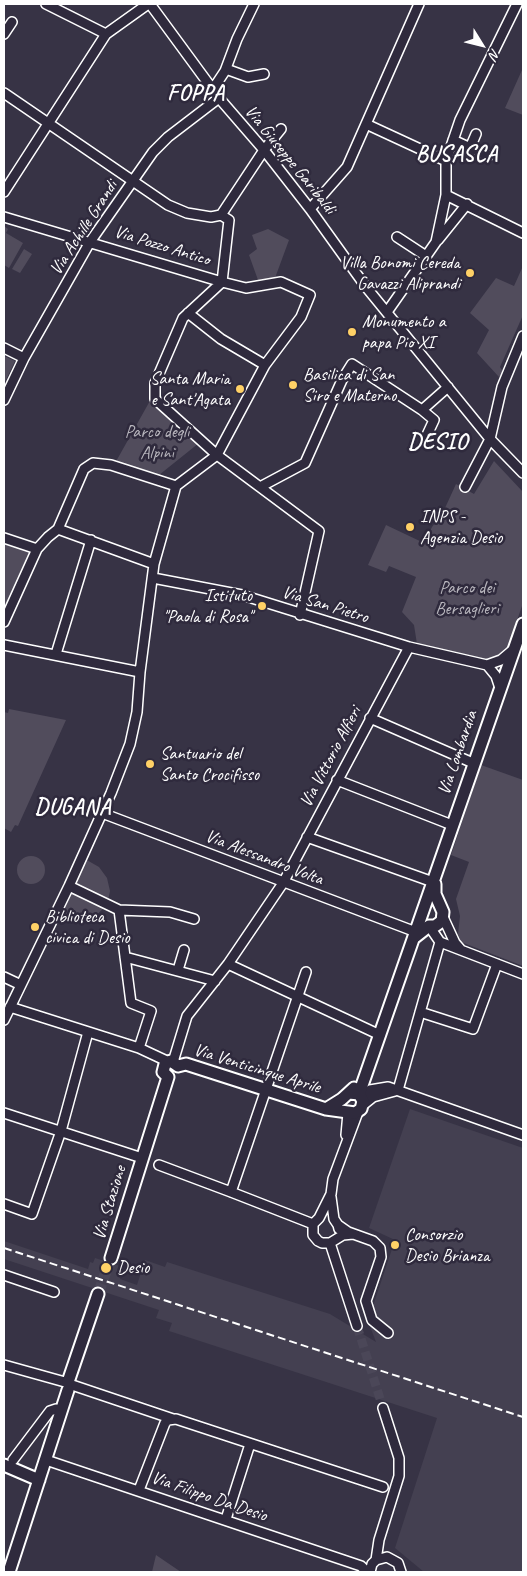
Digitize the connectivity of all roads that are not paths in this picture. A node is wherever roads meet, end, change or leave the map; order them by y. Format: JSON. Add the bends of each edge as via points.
{"nodes":[{"id":1,"x":46,"y":4,"type":"edge"},
{"id":2,"x":149,"y":4,"type":"edge"},
{"id":3,"x":254,"y":4,"type":"edge"},
{"id":4,"x":418,"y":4,"type":"edge"},
{"id":5,"x":517,"y":4,"type":"edge"},
{"id":6,"x":12,"y":22,"type":"dead end"},
{"id":7,"x":4,"y":34,"type":"edge"},
{"id":8,"x":106,"y":34,"type":"junction"},
{"id":9,"x":226,"y":68,"type":"junction"},
{"id":10,"x":264,"y":74,"type":"dead end"},
{"id":11,"x":213,"y":89,"type":"junction"},
{"id":12,"x":4,"y":93,"type":"edge"},
{"id":13,"x":219,"y":98,"type":"junction"},
{"id":14,"x":50,"y":123,"type":"junction"},
{"id":15,"x":366,"y":124,"type":"junction"},
{"id":16,"x":281,"y":129,"type":"dead end"},
{"id":17,"x":476,"y":134,"type":"dead end"},
{"id":18,"x":453,"y":140,"type":"junction"},
{"id":19,"x":470,"y":148,"type":"junction"},
{"id":20,"x":264,"y":150,"type":"junction"},
{"id":21,"x":488,"y":156,"type":"dead end"},
{"id":22,"x":446,"y":161,"type":"junction"},
{"id":23,"x":134,"y":181,"type":"junction"},
{"id":24,"x":4,"y":192,"type":"edge"},
{"id":25,"x":446,"y":195,"type":"junction"},
{"id":26,"x":467,"y":204,"type":"junction"},
{"id":27,"x":310,"y":209,"type":"junction"},
{"id":28,"x":221,"y":215,"type":"junction"},
{"id":29,"x":4,"y":217,"type":"edge"},
{"id":30,"x":523,"y":233,"type":"edge"},
{"id":31,"x":397,"y":236,"type":"dead end"},
{"id":32,"x":90,"y":242,"type":"junction"},
{"id":33,"x":436,"y":242,"type":"junction"},
{"id":34,"x":426,"y":256,"type":"junction"},
{"id":35,"x":222,"y":282,"type":"junction"},
{"id":36,"x":387,"y":312,"type":"junction"},
{"id":37,"x":188,"y":313,"type":"junction"},
{"id":38,"x":523,"y":336,"type":"edge"},
{"id":39,"x":4,"y":348,"type":"edge"},
{"id":40,"x":24,"y":358,"type":"junction"},
{"id":41,"x":265,"y":365,"type":"junction"},
{"id":42,"x":448,"y":387,"type":"junction"},
{"id":43,"x":4,"y":400,"type":"edge"},
{"id":44,"x":422,"y":410,"type":"junction"},
{"id":45,"x":427,"y":435,"type":"dead end"},
{"id":46,"x":490,"y":439,"type":"junction"},
{"id":47,"x":217,"y":455,"type":"junction"},
{"id":48,"x":523,"y":473,"type":"edge"},
{"id":49,"x":176,"y":486,"type":"junction"},
{"id":50,"x":260,"y":487,"type":"junction"},
{"id":51,"x":465,"y":487,"type":"dead end"},
{"id":52,"x":58,"y":529,"type":"junction"},
{"id":53,"x":4,"y":538,"type":"edge"},
{"id":54,"x":91,"y":540,"type":"junction"},
{"id":55,"x":38,"y":549,"type":"junction"},
{"id":56,"x":154,"y":564,"type":"junction"},
{"id":57,"x":153,"y":578,"type":"junction"},
{"id":58,"x":300,"y":615,"type":"junction"},
{"id":59,"x":4,"y":622,"type":"edge"},
{"id":60,"x":523,"y":624,"type":"edge"},
{"id":61,"x":4,"y":644,"type":"edge"},
{"id":62,"x":409,"y":647,"type":"junction"},
{"id":63,"x":516,"y":647,"type":"junction"},
{"id":64,"x":56,"y":654,"type":"junction"},
{"id":65,"x":487,"y":665,"type":"junction"},
{"id":66,"x":140,"y":672,"type":"junction"},
{"id":67,"x":500,"y":688,"type":"junction"},
{"id":68,"x":370,"y":718,"type":"junction"},
{"id":69,"x":473,"y":763,"type":"junction"},
{"id":70,"x":337,"y":780,"type":"junction"},
{"id":71,"x":102,"y":813,"type":"junction"},
{"id":72,"x":452,"y":825,"type":"junction"},
{"id":73,"x":307,"y":837,"type":"junction"},
{"id":74,"x":435,"y":876,"type":"junction"},
{"id":75,"x":283,"y":883,"type":"junction"},
{"id":76,"x":69,"y":886,"type":"junction"},
{"id":77,"x":119,"y":910,"type":"junction"},
{"id":78,"x":424,"y":912,"type":"junction"},
{"id":79,"x":442,"y":912,"type":"junction"},
{"id":80,"x":194,"y":919,"type":"dead end"},
{"id":81,"x":429,"y":926,"type":"junction"},
{"id":82,"x":415,"y":935,"type":"junction"},
{"id":83,"x":440,"y":942,"type":"junction"},
{"id":84,"x":184,"y":950,"type":"dead end"},
{"id":85,"x":464,"y":952,"type":"junction"},
{"id":86,"x":125,"y":957,"type":"junction"},
{"id":87,"x":228,"y":964,"type":"junction"},
{"id":88,"x":497,"y":964,"type":"junction"},
{"id":89,"x":178,"y":970,"type":"junction"},
{"id":90,"x":306,"y":972,"type":"dead end"},
{"id":91,"x":523,"y":974,"type":"edge"},
{"id":92,"x":4,"y":977,"type":"edge"},
{"id":93,"x":215,"y":981,"type":"junction"},
{"id":94,"x":21,"y":985,"type":"junction"},
{"id":95,"x":298,"y":996,"type":"junction"},
{"id":96,"x":10,"y":1007,"type":"junction"},
{"id":97,"x":420,"y":1012,"type":"junction"},
{"id":98,"x":4,"y":1020,"type":"edge"},
{"id":99,"x":88,"y":1032,"type":"junction"},
{"id":100,"x":380,"y":1035,"type":"junction"},
{"id":101,"x":138,"y":1048,"type":"junction"},
{"id":102,"x":170,"y":1067,"type":"junction"},
{"id":103,"x":266,"y":1090,"type":"junction"},
{"id":104,"x":398,"y":1090,"type":"junction"},
{"id":105,"x":353,"y":1103,"type":"junction"},
{"id":106,"x":4,"y":1113,"type":"edge"},
{"id":107,"x":61,"y":1131,"type":"junction"},
{"id":108,"x":523,"y":1135,"type":"edge"},
{"id":109,"x":142,"y":1158,"type":"junction"},
{"id":110,"x":159,"y":1165,"type":"dead end"},
{"id":111,"x":231,"y":1192,"type":"junction"},
{"id":112,"x":331,"y":1194,"type":"junction"},
{"id":113,"x":4,"y":1204,"type":"edge"},
{"id":114,"x":316,"y":1221,"type":"junction"},
{"id":115,"x":336,"y":1222,"type":"junction"},
{"id":116,"x":354,"y":1234,"type":"junction"},
{"id":117,"x":333,"y":1241,"type":"junction"},
{"id":118,"x":111,"y":1258,"type":"tunnel mouth"},
{"id":119,"x":7,"y":1276,"type":"edge"},
{"id":120,"x":54,"y":1292,"type":"dead end"},
{"id":121,"x":98,"y":1294,"type":"tunnel mouth"},
{"id":122,"x":357,"y":1326,"type":"tunnel mouth"},
{"id":123,"x":388,"y":1333,"type":"dead end"},
{"id":124,"x":4,"y":1364,"type":"edge"},
{"id":125,"x":69,"y":1387,"type":"junction"},
{"id":126,"x":63,"y":1408,"type":"junction"},
{"id":127,"x":383,"y":1408,"type":"tunnel mouth"},
{"id":128,"x":158,"y":1414,"type":"junction"},
{"id":129,"x":176,"y":1419,"type":"junction"},
{"id":130,"x":164,"y":1423,"type":"junction"},
{"id":131,"x":250,"y":1444,"type":"junction"},
{"id":132,"x":46,"y":1460,"type":"junction"},
{"id":133,"x":9,"y":1463,"type":"edge"},
{"id":134,"x":38,"y":1480,"type":"junction"},
{"id":135,"x":384,"y":1487,"type":"dead end"},
{"id":136,"x":139,"y":1490,"type":"junction"},
{"id":137,"x":226,"y":1519,"type":"junction"},
{"id":138,"x":379,"y":1540,"type":"junction"},
{"id":139,"x":388,"y":1557,"type":"junction"},
{"id":140,"x":369,"y":1567,"type":"edge"},
{"id":141,"x":403,"y":1571,"type":"edge"},
{"id":142,"x":9,"y":1572,"type":"edge"}],
"edges":[{"from":1,"to":8,"type":"street"},
{"from":2,"to":8,"type":"street"},
{"from":2,"to":11,"type":"street","name":"Via Giuseppe Garibaldi"},
{"from":3,"to":9,"type":"street"},
{"from":4,"to":15,"type":"street"},
{"from":5,"to":18,"type":"street"},
{"from":6,"to":7,"type":"street"},
{"from":8,"to":14,"type":"street"},
{"from":9,"to":10,"type":"street","via":[[248,76]]},
{"from":9,"to":11,"type":"street"},
{"from":11,"to":13,"type":"street","name":"Via Giuseppe Garibaldi"},
{"from":12,"to":14,"type":"street"},
{"from":13,"to":20,"type":"street","name":"Via Giuseppe Garibaldi"},
{"from":13,"to":23,"type":"street","name":"Via Achille Grandi","via":[[168,137],[153,152]]},
{"from":14,"to":23,"type":"street"},
{"from":14,"to":24,"type":"street"},
{"from":15,"to":22,"type":"street"},
{"from":15,"to":27,"type":"street","via":[[347,167]]},
{"from":16,"to":20,"type":"street"},
{"from":17,"to":19,"type":"street"},
{"from":18,"to":19,"type":"street"},
{"from":18,"to":22,"type":"street"},
{"from":19,"to":21,"type":"street"},
{"from":20,"to":27,"type":"street","name":"Via Giuseppe Garibaldi"},
{"from":20,"to":28,"type":"street"},
{"from":22,"to":25,"type":"street"},
{"from":23,"to":28,"type":"street","via":[[168,205],[187,213],[211,217]]},
{"from":23,"to":32,"type":"street","name":"Via Achille Grandi"},
{"from":25,"to":26,"type":"street"},
{"from":25,"to":33,"type":"street"},
{"from":26,"to":30,"type":"street"},
{"from":26,"to":33,"type":"street"},
{"from":27,"to":36,"type":"street","name":"Via Giuseppe Garibaldi"},
{"from":28,"to":35,"type":"street","via":[[229,220]]},
{"from":29,"to":32,"type":"street","name":"Via Pozzo Antico"},
{"from":31,"to":34,"type":"street"},
{"from":32,"to":35,"type":"street","name":"Via Pozzo Antico"},
{"from":32,"to":40,"type":"street","name":"Via Achille Grandi"},
{"from":33,"to":34,"type":"street"},
{"from":34,"to":36,"type":"street"},
{"from":35,"to":37,"type":"street"},
{"from":35,"to":41,"type":"street","name":"Via Pozzo Antico","via":[[246,288],[281,282],[310,295],[301,317]]},
{"from":36,"to":42,"type":"street","name":"Via Giuseppe Garibaldi"},
{"from":37,"to":41,"type":"street","via":[[221,339]]},
{"from":37,"to":47,"type":"street","via":[[156,383],[155,399]]},
{"from":38,"to":46,"type":"street","via":[[502,387]]},
{"from":39,"to":40,"type":"street"},
{"from":40,"to":43,"type":"street","name":"Via Achille Grandi"},
{"from":41,"to":47,"type":"street"},
{"from":42,"to":44,"type":"street"},
{"from":42,"to":46,"type":"street","name":"Via Giuseppe Garibaldi"},
{"from":44,"to":45,"type":"street","via":[[434,420]]},
{"from":44,"to":50,"type":"street","via":[[352,364],[305,463]]},
{"from":46,"to":48,"type":"street","name":"Via Giuseppe Garibaldi"},
{"from":46,"to":51,"type":"street"},
{"from":47,"to":49,"type":"street"},
{"from":47,"to":50,"type":"street"},
{"from":49,"to":52,"type":"street","via":[[111,465],[93,463],[84,469]]},
{"from":49,"to":56,"type":"street"},
{"from":50,"to":58,"type":"street","via":[[319,531]]},
{"from":52,"to":54,"type":"street"},
{"from":52,"to":55,"type":"street"},
{"from":53,"to":55,"type":"street"},
{"from":54,"to":56,"type":"street"},
{"from":54,"to":64,"type":"street"},
{"from":55,"to":59,"type":"street"},
{"from":56,"to":57,"type":"street"},
{"from":57,"to":58,"type":"street","name":"Via San Pietro","via":[[242,596]]},
{"from":57,"to":66,"type":"street"},
{"from":58,"to":62,"type":"street","name":"Via San Pietro"},
{"from":60,"to":63,"type":"street","name":"Via Lombardia"},
{"from":61,"to":64,"type":"street"},
{"from":62,"to":65,"type":"street","name":"Via San Pietro"},
{"from":62,"to":68,"type":"street","name":"Via Vittorio Alfieri"},
{"from":63,"to":65,"type":"street","via":[[501,660]]},
{"from":63,"to":67,"type":"street","name":"Via Lombardia"},
{"from":64,"to":66,"type":"street"},
{"from":65,"to":67,"type":"street"},
{"from":66,"to":71,"type":"street","via":[[137,712],[130,744]]},
{"from":67,"to":69,"type":"street","name":"Via Lombardia"},
{"from":68,"to":69,"type":"street"},
{"from":68,"to":70,"type":"street","name":"Via Vittorio Alfieri"},
{"from":69,"to":72,"type":"street","name":"Via Lombardia"},
{"from":70,"to":72,"type":"street"},
{"from":70,"to":73,"type":"street","name":"Via Vittorio Alfieri"},
{"from":71,"to":75,"type":"street","name":"Via Alessandro Volta"},
{"from":71,"to":76,"type":"street"},
{"from":72,"to":74,"type":"street","name":"Via Lombardia"},
{"from":73,"to":74,"type":"street"},
{"from":73,"to":75,"type":"street","name":"Via Vittorio Alfieri"},
{"from":74,"to":78,"type":"street","name":"Via Lombardia"},
{"from":74,"to":79,"type":"street","name":"Via Lombardia","via":[[435,894]]},
{"from":75,"to":82,"type":"street","name":"Via Alessandro Volta"},
{"from":75,"to":87,"type":"street","name":"Via Vittorio Alfieri"},
{"from":76,"to":77,"type":"street"},
{"from":76,"to":94,"type":"street"},
{"from":77,"to":80,"type":"street","via":[[170,912]]},
{"from":77,"to":86,"type":"street"},
{"from":78,"to":79,"type":"street","via":[[430,905]]},
{"from":78,"to":81,"type":"street","via":[[424,922]]},
{"from":78,"to":82,"type":"street","name":"Via Lombardia"},
{"from":79,"to":81,"type":"street","via":[[439,924]]},
{"from":79,"to":85,"type":"street","via":[[455,943]]},
{"from":81,"to":82,"type":"street"},
{"from":81,"to":83,"type":"street"},
{"from":82,"to":100,"type":"street","name":"Via Lombardia"},
{"from":83,"to":85,"type":"street"},
{"from":83,"to":97,"type":"street"},
{"from":84,"to":89,"type":"street"},
{"from":85,"to":88,"type":"street"},
{"from":86,"to":89,"type":"street"},
{"from":86,"to":101,"type":"street","via":[[131,1003],[151,1011]]},
{"from":87,"to":93,"type":"street","name":"Via Vittorio Alfieri"},
{"from":87,"to":95,"type":"street"},
{"from":88,"to":91,"type":"street"},
{"from":88,"to":97,"type":"street","via":[[472,1029]]},
{"from":89,"to":93,"type":"street"},
{"from":90,"to":95,"type":"street"},
{"from":92,"to":94,"type":"street"},
{"from":93,"to":102,"type":"street","name":"Via Vittorio Alfieri","via":[[187,1016]]},
{"from":94,"to":96,"type":"street"},
{"from":95,"to":100,"type":"street"},
{"from":95,"to":103,"type":"street"},
{"from":96,"to":98,"type":"street"},
{"from":96,"to":99,"type":"street","name":"Via Venticinque Aprile"},
{"from":97,"to":104,"type":"street"},
{"from":99,"to":101,"type":"street","name":"Via Venticinque Aprile"},
{"from":99,"to":107,"type":"street"},
{"from":100,"to":105,"type":"street","name":"Via Lombardia"},
{"from":101,"to":102,"type":"street","name":"Via Venticinque Aprile"},
{"from":102,"to":103,"type":"street","name":"Via Venticinque Aprile","via":[[186,1064]]},
{"from":102,"to":109,"type":"street","name":"Via Stazione"},
{"from":103,"to":105,"type":"street","name":"Via Venticinque Aprile","via":[[326,1109]]},
{"from":103,"to":111,"type":"street"},
{"from":104,"to":105,"type":"street"},
{"from":104,"to":108,"type":"street"},
{"from":105,"to":112,"type":"street","name":"Via Lombardia"},
{"from":106,"to":107,"type":"street"},
{"from":107,"to":109,"type":"street"},
{"from":107,"to":113,"type":"street","via":[[32,1214]]},
{"from":109,"to":118,"type":"street","name":"Via Stazione"},
{"from":110,"to":111,"type":"street"},
{"from":111,"to":114,"type":"street"},
{"from":112,"to":114,"type":"street","name":"Via Lombardia"},
{"from":112,"to":115,"type":"street","name":"Via Lombardia"},
{"from":114,"to":115,"type":"street","via":[[326,1216]]},
{"from":114,"to":117,"type":"street","via":[[312,1231],[315,1238],[322,1243]]},
{"from":115,"to":116,"type":"street"},
{"from":115,"to":117,"type":"street","name":"Via Lombardia","via":[[339,1232]]},
{"from":116,"to":117,"type":"street","via":[[343,1235]]},
{"from":116,"to":123,"type":"street","via":[[373,1241],[380,1248],[381,1257],[366,1301],[372,1320]]},
{"from":117,"to":122,"type":"street"},
{"from":119,"to":120,"type":"street"},
{"from":121,"to":125,"type":"street"},
{"from":124,"to":125,"type":"street"},
{"from":125,"to":126,"type":"street"},
{"from":125,"to":128,"type":"street"},
{"from":126,"to":132,"type":"street"},
{"from":126,"to":133,"type":"street","via":[[50,1411]]},
{"from":127,"to":138,"type":"street","via":[[399,1458],[399,1476]]},
{"from":128,"to":129,"type":"street"},
{"from":128,"to":130,"type":"street"},
{"from":129,"to":130,"type":"street"},
{"from":129,"to":131,"type":"street"},
{"from":130,"to":136,"type":"street"},
{"from":131,"to":135,"type":"street"},
{"from":131,"to":137,"type":"street"},
{"from":132,"to":134,"type":"street"},
{"from":132,"to":136,"type":"street","name":"Via Filippo Da Desio"},
{"from":133,"to":134,"type":"street"},
{"from":134,"to":142,"type":"street"},
{"from":136,"to":137,"type":"street","name":"Via Filippo Da Desio"},
{"from":137,"to":140,"type":"street","name":"Via Filippo Da Desio"},
{"from":138,"to":139,"type":"street"},
{"from":138,"to":140,"type":"street"},
{"from":139,"to":140,"type":"street"},
{"from":139,"to":141,"type":"street"}]}
